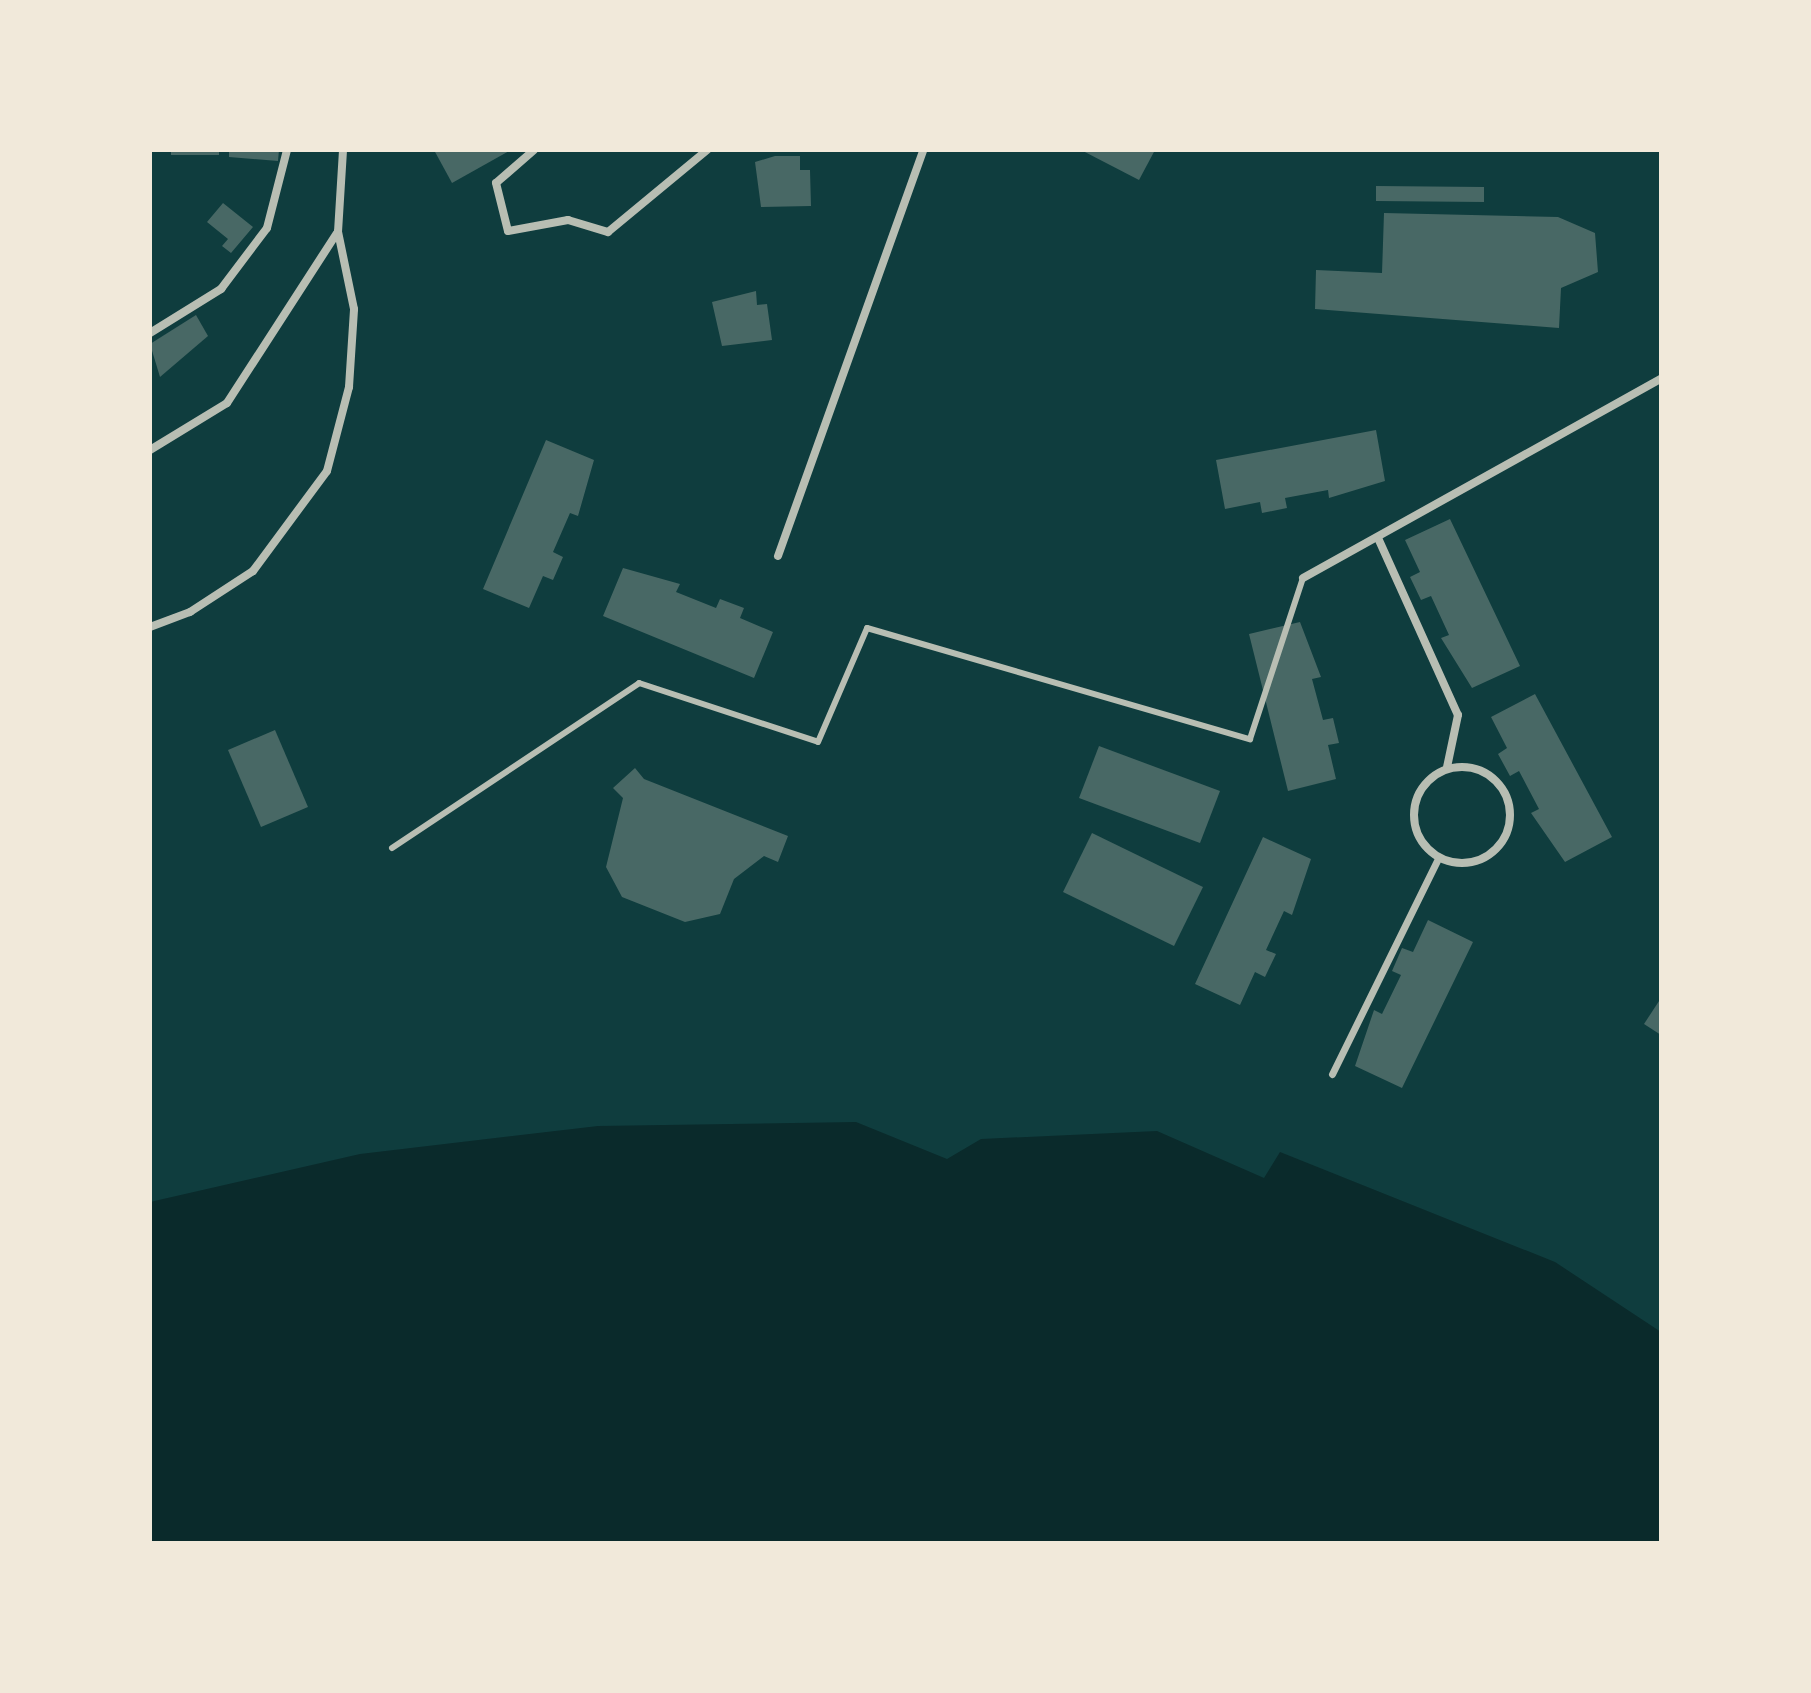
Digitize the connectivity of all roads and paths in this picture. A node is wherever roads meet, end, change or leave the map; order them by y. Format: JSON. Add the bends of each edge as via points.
{"nodes":[{"id":1,"x":287,"y":150,"type":"edge"},
{"id":2,"x":343,"y":150,"type":"edge"},
{"id":3,"x":534,"y":150,"type":"edge"},
{"id":4,"x":707,"y":150,"type":"edge"},
{"id":5,"x":923,"y":150,"type":"edge"},
{"id":6,"x":338,"y":232,"type":"junction"},
{"id":7,"x":150,"y":333,"type":"edge"},
{"id":8,"x":1661,"y":379,"type":"edge"},
{"id":9,"x":150,"y":450,"type":"edge"},
{"id":10,"x":1378,"y":538,"type":"junction"},
{"id":11,"x":778,"y":556,"type":"dead end"},
{"id":12,"x":1303,"y":578,"type":"joint"},
{"id":13,"x":150,"y":627,"type":"edge"},
{"id":14,"x":1447,"y":767,"type":"junction"},
{"id":15,"x":392,"y":848,"type":"dead end"},
{"id":16,"x":1438,"y":859,"type":"junction"},
{"id":17,"x":1332,"y":1074,"type":"dead end"}],
"edges":[{"from":1,"to":7,"type":"street","via":[[267,228],[221,289]]},
{"from":2,"to":6,"type":"street"},
{"from":3,"to":4,"type":"street","via":[[496,183],[508,231],[568,220],[608,232]]},
{"from":5,"to":11,"type":"street"},
{"from":6,"to":9,"type":"street","via":[[227,403]]},
{"from":6,"to":13,"type":"street","via":[[354,309],[349,387],[327,471],[253,571],[190,612]]},
{"from":8,"to":10,"type":"street"},
{"from":10,"to":12,"type":"street"},
{"from":10,"to":14,"type":"street","via":[[1458,715]]},
{"from":12,"to":15,"type":"lane","via":[[1250,739],[867,628],[818,742],[639,683]]},
{"from":14,"to":16,"type":"street","via":[[1417,791],[1413,829]]},
{"from":14,"to":16,"type":"street","via":[[1486,771],[1510,801],[1506,839],[1476,863]]},
{"from":16,"to":17,"type":"street"}]}
